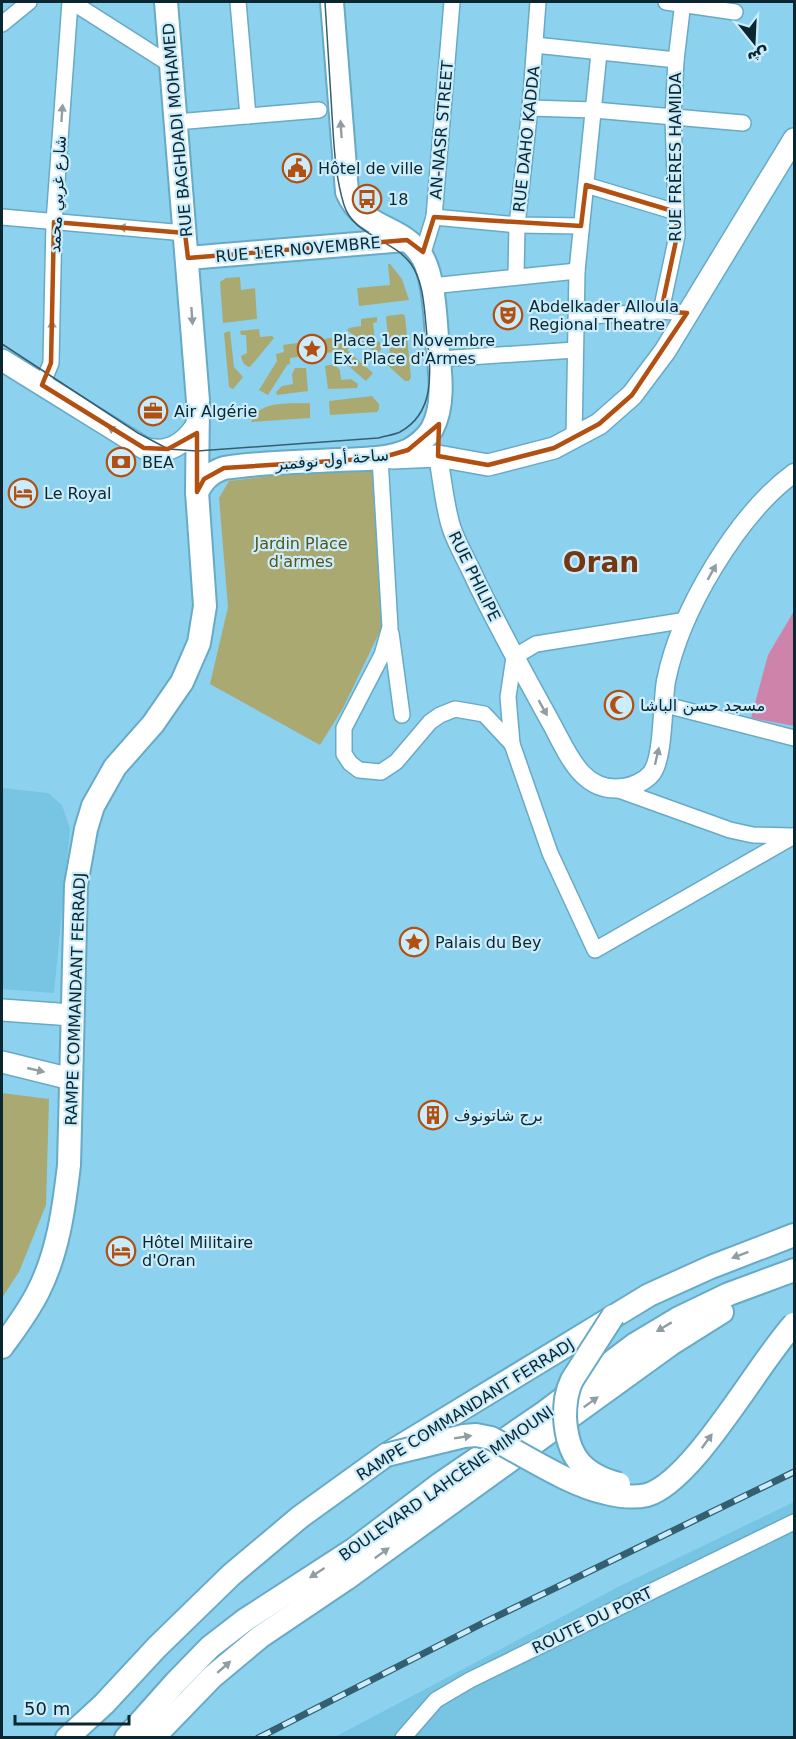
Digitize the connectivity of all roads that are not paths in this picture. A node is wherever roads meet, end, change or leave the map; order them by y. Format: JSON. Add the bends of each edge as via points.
{"nodes":[{"id":1,"x":29,"y":2,"type":"edge"},
{"id":2,"x":71,"y":2,"type":"edge"},
{"id":3,"x":166,"y":2,"type":"edge"},
{"id":4,"x":238,"y":2,"type":"edge"},
{"id":5,"x":333,"y":2,"type":"edge"},
{"id":6,"x":452,"y":2,"type":"edge"},
{"id":7,"x":538,"y":2,"type":"edge"},
{"id":8,"x":666,"y":2,"type":"edge"},
{"id":9,"x":683,"y":3,"type":"edge"},
{"id":10,"x":735,"y":12,"type":"dead end"},
{"id":11,"x":2,"y":24,"type":"edge"},
{"id":12,"x":535,"y":45,"type":"junction"},
{"id":13,"x":599,"y":54,"type":"junction"},
{"id":14,"x":676,"y":60,"type":"junction"},
{"id":15,"x":171,"y":65,"type":"junction"},
{"id":16,"x":530,"y":108,"type":"junction"},
{"id":17,"x":319,"y":110,"type":"dead end"},
{"id":18,"x":594,"y":110,"type":"junction"},
{"id":19,"x":248,"y":116,"type":"junction"},
{"id":20,"x":673,"y":118,"type":"junction"},
{"id":21,"x":176,"y":122,"type":"junction"},
{"id":22,"x":743,"y":123,"type":"dead end"},
{"id":23,"x":795,"y":139,"type":"edge"},
{"id":24,"x":586,"y":184,"type":"junction"},
{"id":25,"x":676,"y":212,"type":"junction"},
{"id":26,"x":2,"y":216,"type":"edge"},
{"id":27,"x":434,"y":217,"type":"junction"},
{"id":28,"x":54,"y":222,"type":"junction"},
{"id":29,"x":517,"y":225,"type":"junction"},
{"id":30,"x":581,"y":226,"type":"junction"},
{"id":31,"x":185,"y":233,"type":"junction"},
{"id":32,"x":407,"y":240,"type":"junction"},
{"id":33,"x":422,"y":256,"type":"junction"},
{"id":34,"x":188,"y":258,"type":"junction"},
{"id":35,"x":578,"y":271,"type":"junction"},
{"id":36,"x":516,"y":276,"type":"junction"},
{"id":37,"x":431,"y":286,"type":"junction"},
{"id":38,"x":661,"y":311,"type":"junction"},
{"id":39,"x":687,"y":313,"type":"junction"},
{"id":40,"x":577,"y":316,"type":"junction"},
{"id":41,"x":574,"y":350,"type":"junction"},
{"id":42,"x":439,"y":359,"type":"junction"},
{"id":43,"x":2,"y":360,"type":"edge"},
{"id":44,"x":42,"y":385,"type":"junction"},
{"id":45,"x":440,"y":412,"type":"junction"},
{"id":46,"x":198,"y":423,"type":"junction"},
{"id":47,"x":574,"y":438,"type":"junction"},
{"id":48,"x":438,"y":456,"type":"junction"},
{"id":49,"x":380,"y":458,"type":"junction"},
{"id":50,"x":795,"y":473,"type":"edge"},
{"id":51,"x":197,"y":492,"type":"junction"},
{"id":52,"x":687,"y":620,"type":"junction"},
{"id":53,"x":390,"y":627,"type":"junction"},
{"id":54,"x":514,"y":657,"type":"junction"},
{"id":55,"x":662,"y":704,"type":"junction"},
{"id":56,"x":402,"y":715,"type":"dead end"},
{"id":57,"x":795,"y":738,"type":"edge"},
{"id":58,"x":512,"y":744,"type":"junction"},
{"id":59,"x":616,"y":789,"type":"junction"},
{"id":60,"x":795,"y":836,"type":"edge"},
{"id":61,"x":2,"y":1010,"type":"edge"},
{"id":62,"x":72,"y":1015,"type":"junction"},
{"id":63,"x":2,"y":1062,"type":"edge"},
{"id":64,"x":71,"y":1079,"type":"junction"},
{"id":65,"x":795,"y":1235,"type":"edge"},
{"id":66,"x":795,"y":1270,"type":"edge"},
{"id":67,"x":795,"y":1281,"type":"edge"},
{"id":68,"x":613,"y":1316,"type":"junction"},
{"id":69,"x":795,"y":1324,"type":"edge"},
{"id":70,"x":2,"y":1347,"type":"edge"},
{"id":71,"x":386,"y":1455,"type":"junction"},
{"id":72,"x":681,"y":1471,"type":"junction"},
{"id":73,"x":795,"y":1521,"type":"edge"},
{"id":74,"x":67,"y":1737,"type":"edge"},
{"id":75,"x":126,"y":1737,"type":"edge"},
{"id":76,"x":153,"y":1737,"type":"edge"},
{"id":77,"x":403,"y":1737,"type":"edge"}],
"edges":[{"from":1,"to":11,"type":"street"},
{"from":2,"to":15,"type":"street"},
{"from":28,"to":2,"type":"street","name":"شارع غربي محمد","one_way":true},
{"from":3,"to":15,"type":"main road","name":"RUE BAGHDADI MOHAMED"},
{"from":4,"to":19,"type":"street"},
{"from":32,"to":5,"type":"main road","one_way":true,"via":[[357,211],[347,192]]},
{"from":6,"to":27,"type":"street","name":"AN-NASR STREET"},
{"from":7,"to":12,"type":"street","name":"RUE DAHO KADDA"},
{"from":8,"to":9,"type":"street"},
{"from":9,"to":10,"type":"street"},
{"from":9,"to":14,"type":"street","name":"RUE FRÈRES HAMIDA"},
{"from":12,"to":13,"type":"street"},
{"from":12,"to":16,"type":"street","name":"RUE DAHO KADDA"},
{"from":13,"to":14,"type":"street"},
{"from":13,"to":18,"type":"street"},
{"from":14,"to":20,"type":"street","name":"RUE FRÈRES HAMIDA"},
{"from":15,"to":21,"type":"main road","name":"RUE BAGHDADI MOHAMED"},
{"from":16,"to":18,"type":"street"},
{"from":16,"to":29,"type":"street","name":"RUE DAHO KADDA"},
{"from":17,"to":19,"type":"street"},
{"from":18,"to":20,"type":"street"},
{"from":18,"to":24,"type":"street"},
{"from":19,"to":21,"type":"street"},
{"from":20,"to":22,"type":"street"},
{"from":20,"to":25,"type":"street","name":"RUE FRÈRES HAMIDA"},
{"from":21,"to":31,"type":"main road","name":"RUE BAGHDADI MOHAMED"},
{"from":23,"to":39,"type":"main road"},
{"from":24,"to":25,"type":"street"},
{"from":24,"to":30,"type":"street"},
{"from":25,"to":38,"type":"street","name":"RUE FRÈRES HAMIDA","via":[[677,237]]},
{"from":26,"to":28,"type":"street"},
{"from":27,"to":29,"type":"street"},
{"from":27,"to":33,"type":"street","name":"AN-NASR STREET"},
{"from":31,"to":28,"type":"street","one_way":true},
{"from":44,"to":28,"type":"street","name":"شارع غربي محمد","one_way":true,"via":[[51,363]]},
{"from":29,"to":30,"type":"street"},
{"from":29,"to":36,"type":"street","name":"RUE DAHO KADDA"},
{"from":30,"to":35,"type":"street"},
{"from":31,"to":34,"type":"main road","name":"RUE BAGHDADI MOHAMED"},
{"from":32,"to":33,"type":"main road"},
{"from":32,"to":34,"type":"main road","name":"RUE 1ER NOVEMBRE"},
{"from":33,"to":37,"type":"main road"},
{"from":34,"to":46,"type":"main road","one_way":true},
{"from":35,"to":36,"type":"street"},
{"from":35,"to":40,"type":"street"},
{"from":36,"to":37,"type":"street"},
{"from":37,"to":42,"type":"main road"},
{"from":38,"to":39,"type":"street"},
{"from":38,"to":40,"type":"street"},
{"from":39,"to":47,"type":"main road","via":[[632,395],[598,424]]},
{"from":40,"to":41,"type":"street"},
{"from":41,"to":42,"type":"street"},
{"from":41,"to":47,"type":"street"},
{"from":42,"to":45,"type":"main road"},
{"from":43,"to":44,"type":"main road"},
{"from":46,"to":44,"type":"main road","one_way":true,"via":[[183,442],[156,451],[144,448]]},
{"from":45,"to":48,"type":"main road"},
{"from":45,"to":49,"type":"main road","name":"ساحة أول نوفمبر","via":[[432,430],[418,444]]},
{"from":46,"to":51,"type":"main road"},
{"from":47,"to":48,"type":"main road","via":[[554,448],[488,465]]},
{"from":48,"to":49,"type":"main road"},
{"from":48,"to":54,"type":"street","name":"RUE PHILIPE","via":[[450,524]]},
{"from":49,"to":51,"type":"main road","name":"ساحة أول نوفمبر","via":[[240,465],[212,472]]},
{"from":49,"to":53,"type":"street"},
{"from":52,"to":50,"type":"street","one_way":true,"via":[[716,564],[750,514],[774,488]]},
{"from":51,"to":62,"type":"main road","name":"RAMPE COMMANDANT FERRADJ","via":[[205,606],[199,643],[169,702],[115,767],[93,806],[76,885]]},
{"from":52,"to":54,"type":"street","via":[[536,644]]},
{"from":52,"to":55,"type":"street"},
{"from":53,"to":56,"type":"street"},
{"from":53,"to":58,"type":"street","via":[[382,655],[344,728],[344,754],[350,763],[359,770],[381,771],[396,762],[430,722],[455,709],[484,714]]},
{"from":54,"to":58,"type":"street","via":[[508,697]]},
{"from":54,"to":59,"type":"street","name":"RUE PHILIPE","one_way":true,"via":[[576,767],[591,783]]},
{"from":55,"to":57,"type":"street"},
{"from":59,"to":55,"type":"street","one_way":true,"via":[[629,787],[651,774],[657,763]]},
{"from":58,"to":60,"type":"street","via":[[550,853],[595,950]]},
{"from":59,"to":60,"type":"street","via":[[730,830]]},
{"from":61,"to":62,"type":"main road"},
{"from":62,"to":64,"type":"main road","name":"RAMPE COMMANDANT FERRADJ"},
{"from":63,"to":64,"type":"main road","one_way":true},
{"from":64,"to":70,"type":"main road","name":"RAMPE COMMANDANT FERRADJ","via":[[69,1165],[58,1238],[39,1291]]},
{"from":65,"to":68,"type":"main road","name":"RAMPE COMMANDANT FERRADJ","one_way":true,"via":[[711,1266]]},
{"from":66,"to":75,"type":"main road","name":"BOULEVARD LAHCÈNE MIMOUNI","one_way":true,"via":[[729,1294],[634,1345],[352,1550],[210,1647]]},
{"from":76,"to":67,"type":"main road","name":"BOULEVARD LAHCÈNE MIMOUNI","one_way":true,"via":[[212,1677],[260,1637],[671,1344],[724,1311]]},
{"from":68,"to":71,"type":"main road","name":"RAMPE COMMANDANT FERRADJ"},
{"from":68,"to":72,"type":"main road","bridge":true,"via":[[567,1390],[567,1441],[586,1469],[603,1480],[634,1485]]},
{"from":72,"to":69,"type":"main road","one_way":true,"bridge":true},
{"from":71,"to":72,"type":"main road","one_way":true,"bridge":true,"via":[[476,1435],[491,1438],[591,1489],[627,1496],[646,1495]]},
{"from":71,"to":74,"type":"main road","name":"RAMPE COMMANDANT FERRADJ","via":[[300,1517],[231,1575]]},
{"from":73,"to":77,"type":"street","name":"ROUTE DU PORT","via":[[470,1680],[436,1700]]}]}
